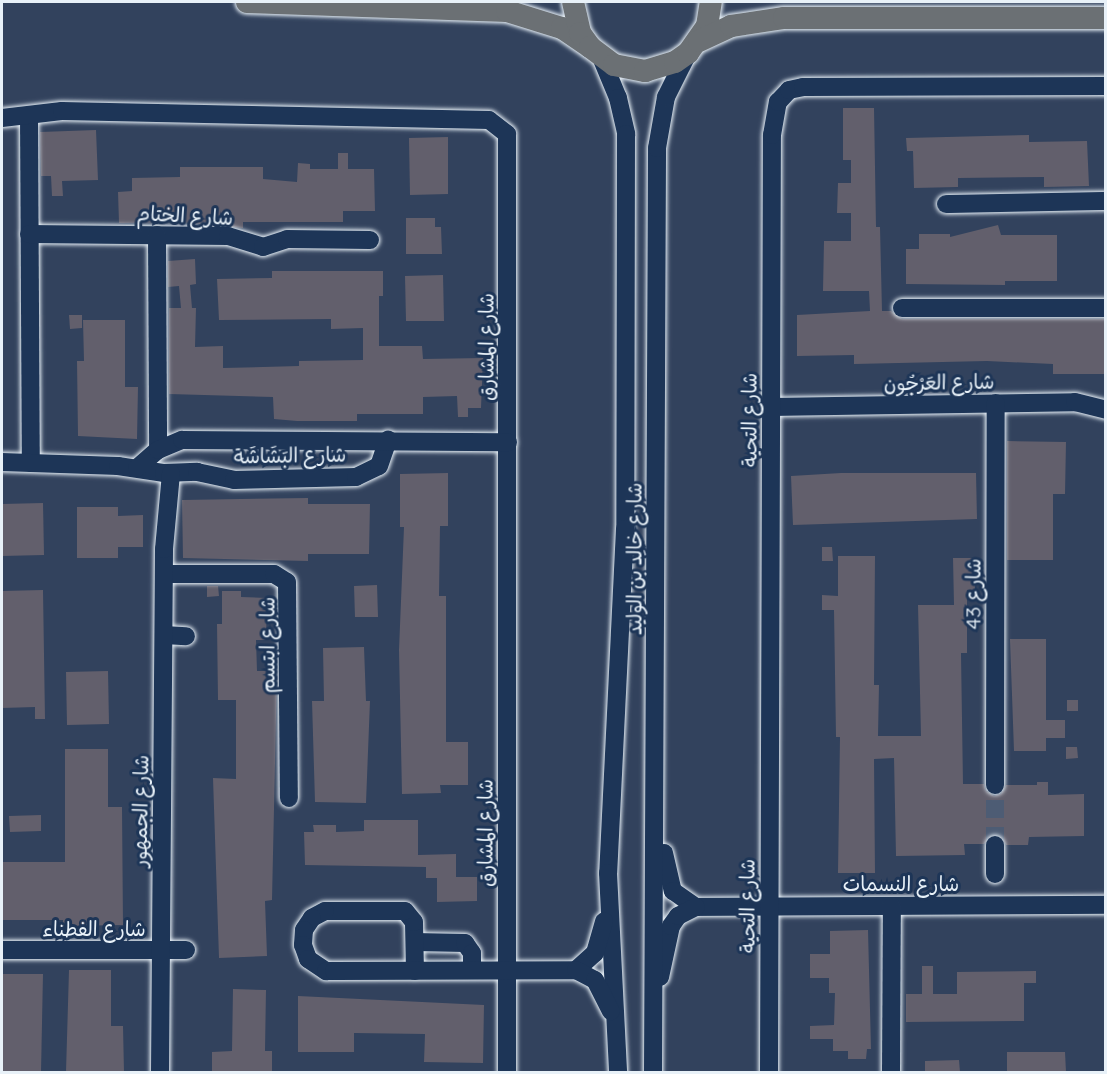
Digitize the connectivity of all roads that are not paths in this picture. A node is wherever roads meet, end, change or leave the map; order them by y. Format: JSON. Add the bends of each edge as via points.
{"nodes":[{"id":1,"x":247,"y":2,"type":"edge"},
{"id":2,"x":573,"y":2,"type":"edge"},
{"id":3,"x":711,"y":2,"type":"edge"},
{"id":4,"x":1106,"y":18,"type":"edge"},
{"id":5,"x":693,"y":47,"type":"junction"},
{"id":6,"x":595,"y":52,"type":"junction"},
{"id":7,"x":1106,"y":86,"type":"edge"},
{"id":8,"x":29,"y":116,"type":"junction"},
{"id":9,"x":2,"y":118,"type":"edge"},
{"id":10,"x":1106,"y":201,"type":"edge"},
{"id":11,"x":946,"y":204,"type":"dead end"},
{"id":12,"x":29,"y":234,"type":"junction"},
{"id":13,"x":157,"y":235,"type":"junction"},
{"id":14,"x":370,"y":240,"type":"dead end"},
{"id":15,"x":902,"y":308,"type":"dead end"},
{"id":16,"x":1106,"y":308,"type":"edge"},
{"id":17,"x":996,"y":403,"type":"junction"},
{"id":18,"x":771,"y":407,"type":"junction"},
{"id":19,"x":1106,"y":410,"type":"edge"},
{"id":20,"x":388,"y":440,"type":"junction"},
{"id":21,"x":508,"y":441,"type":"junction"},
{"id":22,"x":158,"y":450,"type":"junction"},
{"id":23,"x":2,"y":462,"type":"edge"},
{"id":24,"x":31,"y":463,"type":"junction"},
{"id":25,"x":137,"y":468,"type":"junction"},
{"id":26,"x":165,"y":473,"type":"junction"},
{"id":27,"x":164,"y":574,"type":"junction"},
{"id":28,"x":164,"y":635,"type":"junction"},
{"id":29,"x":186,"y":636,"type":"dead end"},
{"id":30,"x":995,"y":785,"type":"tunnel mouth"},
{"id":31,"x":290,"y":798,"type":"dead end"},
{"id":32,"x":655,"y":822,"type":"junction"},
{"id":33,"x":995,"y":845,"type":"tunnel mouth"},
{"id":34,"x":994,"y":874,"type":"dead end"},
{"id":35,"x":609,"y":899,"type":"junction"},
{"id":36,"x":1106,"y":905,"type":"edge"},
{"id":37,"x":892,"y":906,"type":"junction"},
{"id":38,"x":696,"y":907,"type":"junction"},
{"id":39,"x":770,"y":907,"type":"junction"},
{"id":40,"x":415,"y":942,"type":"junction"},
{"id":41,"x":2,"y":950,"type":"edge"},
{"id":42,"x":161,"y":950,"type":"junction"},
{"id":43,"x":186,"y":950,"type":"dead end"},
{"id":44,"x":415,"y":970,"type":"junction"},
{"id":45,"x":472,"y":970,"type":"junction"},
{"id":46,"x":507,"y":970,"type":"junction"},
{"id":47,"x":576,"y":970,"type":"junction"},
{"id":48,"x":654,"y":986,"type":"junction"},
{"id":49,"x":616,"y":1025,"type":"junction"},
{"id":50,"x":160,"y":1072,"type":"edge"},
{"id":51,"x":507,"y":1072,"type":"edge"},
{"id":52,"x":618,"y":1072,"type":"edge"},
{"id":53,"x":653,"y":1072,"type":"edge"},
{"id":54,"x":770,"y":1072,"type":"edge"},
{"id":55,"x":891,"y":1072,"type":"edge"}],
"edges":[{"from":1,"to":6,"type":"main road","via":[[507,11],[544,20]]},
{"from":2,"to":6,"type":"main road","via":[[580,33]]},
{"from":3,"to":5,"type":"main road","via":[[707,26]]},
{"from":4,"to":5,"type":"main road","via":[[775,18],[731,26]]},
{"from":5,"to":6,"type":"main road","via":[[675,62],[645,71],[614,65]]},
{"from":5,"to":32,"type":"street","name":"شارع خالِد بن الوليد","via":[[666,97],[658,130]]},
{"from":6,"to":35,"type":"street","name":"شارع خالِد بن الوليد","via":[[618,98],[626,134],[624,539]]},
{"from":7,"to":18,"type":"street","name":"شارع التحية","via":[[811,86],[782,95],[772,135]]},
{"from":8,"to":9,"type":"street","name":"شارع المشارق"},
{"from":8,"to":12,"type":"street"},
{"from":8,"to":21,"type":"street","name":"شارع المشارق","via":[[62,111],[144,111],[496,123],[509,143]]},
{"from":10,"to":11,"type":"street"},
{"from":12,"to":13,"type":"street","name":"شارع الختام"},
{"from":12,"to":24,"type":"street"},
{"from":13,"to":14,"type":"street","name":"شارع الختام","via":[[232,237],[257,247],[292,238]]},
{"from":13,"to":22,"type":"street"},
{"from":15,"to":16,"type":"street"},
{"from":17,"to":18,"type":"street","name":"شارع العَرْجُون"},
{"from":17,"to":19,"type":"street","name":"شارع العَرْجُون","via":[[1075,402]]},
{"from":17,"to":30,"type":"street","name":"شارع 43"},
{"from":18,"to":39,"type":"street","name":"شارع التحية"},
{"from":20,"to":21,"type":"street","name":"شارع البَشَاشَة"},
{"from":20,"to":22,"type":"street","name":"شارع البَشَاشَة","via":[[182,440]]},
{"from":20,"to":26,"type":"street","name":"شارع البَشَاشَة","via":[[379,466],[357,477],[234,480],[197,472]]},
{"from":21,"to":46,"type":"street","name":"شارع المشارق"},
{"from":22,"to":25,"type":"street","name":"شارع البَشَاشَة"},
{"from":23,"to":24,"type":"street","name":"شارع البَشَاشَة"},
{"from":24,"to":25,"type":"street","name":"شارع البَشَاشَة"},
{"from":25,"to":26,"type":"street","name":"شارع البَشَاشَة"},
{"from":26,"to":27,"type":"street","name":"شارع الجمهور"},
{"from":27,"to":28,"type":"street","name":"شارع الجمهور"},
{"from":27,"to":31,"type":"street","name":"شارع ابتسم","via":[[274,574],[287,582]]},
{"from":28,"to":29,"type":"street"},
{"from":28,"to":42,"type":"street","name":"شارع الجمهور"},
{"from":32,"to":38,"type":"street","via":[[673,891]]},
{"from":32,"to":48,"type":"street","name":"شارع خالِد بن الوليد"},
{"from":33,"to":34,"type":"street"},
{"from":35,"to":47,"type":"street","via":[[595,953]]},
{"from":35,"to":49,"type":"street","name":"شارع خالِد بن الوليد"},
{"from":36,"to":37,"type":"street","name":"شارع النسمات"},
{"from":37,"to":39,"type":"street","name":"شارع النسمات"},
{"from":37,"to":55,"type":"street"},
{"from":38,"to":39,"type":"street","name":"شارع النسمات"},
{"from":38,"to":48,"type":"street","via":[[678,916],[671,926],[664,966]]},
{"from":39,"to":54,"type":"street","name":"شارع التحية"},
{"from":40,"to":44,"type":"street"},
{"from":40,"to":44,"type":"street","via":[[412,918],[400,909],[325,911],[312,918],[303,938],[308,959],[327,971]]},
{"from":40,"to":45,"type":"street","via":[[465,943],[472,953]]},
{"from":41,"to":42,"type":"street","name":"شارع الفطناء"},
{"from":42,"to":43,"type":"street","name":"شارع الفطناء"},
{"from":42,"to":50,"type":"street","name":"شارع الجمهور"},
{"from":44,"to":45,"type":"street"},
{"from":45,"to":46,"type":"street"},
{"from":46,"to":47,"type":"street"},
{"from":46,"to":51,"type":"street","name":"شارع المشارق"},
{"from":47,"to":49,"type":"street","via":[[598,985]]},
{"from":48,"to":53,"type":"street","name":"شارع خالِد بن الوليد"},
{"from":49,"to":52,"type":"street","name":"شارع خالِد بن الوليد"}]}
